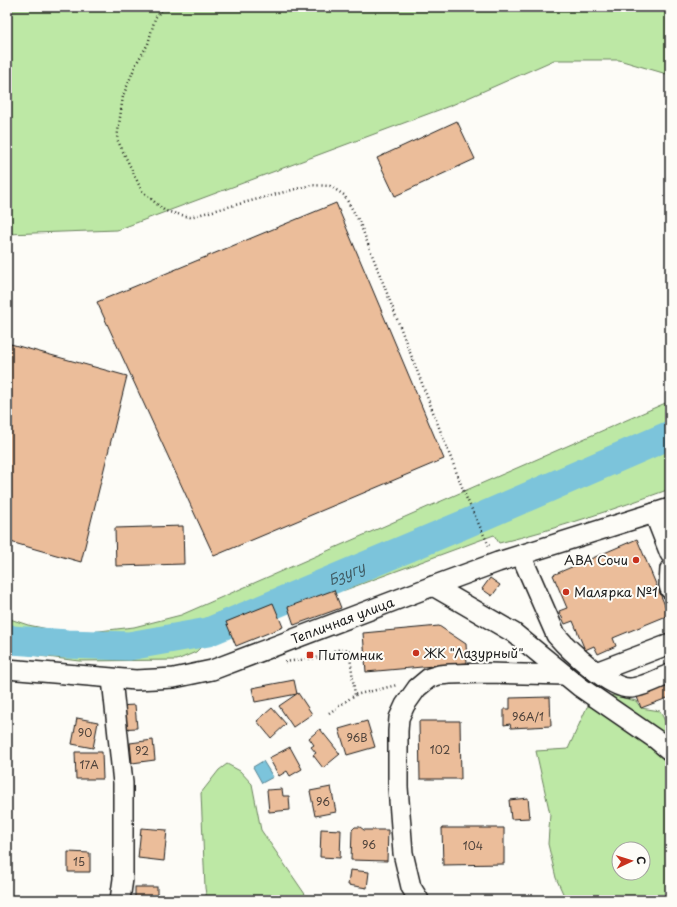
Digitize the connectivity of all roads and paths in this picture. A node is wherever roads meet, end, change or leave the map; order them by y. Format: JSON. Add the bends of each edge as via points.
{"nodes":[{"id":1,"x":164,"y":7,"type":"edge"},
{"id":2,"x":662,"y":510,"type":"edge"},
{"id":3,"x":481,"y":529,"type":"dead end"},
{"id":4,"x":670,"y":554,"type":"edge"},
{"id":5,"x":521,"y":555,"type":"junction"},
{"id":6,"x":670,"y":569,"type":"edge"},
{"id":7,"x":433,"y":586,"type":"junction"},
{"id":8,"x":670,"y":589,"type":"edge"},
{"id":9,"x":670,"y":644,"type":"edge"},
{"id":10,"x":335,"y":650,"type":"dead end"},
{"id":11,"x":7,"y":669,"type":"edge"},
{"id":12,"x":596,"y":672,"type":"junction"},
{"id":13,"x":670,"y":674,"type":"edge"},
{"id":14,"x":565,"y":675,"type":"junction"},
{"id":15,"x":112,"y":678,"type":"junction"},
{"id":16,"x":399,"y":685,"type":"dead end"},
{"id":17,"x":355,"y":695,"type":"junction"},
{"id":18,"x":329,"y":713,"type":"dead end"},
{"id":19,"x":670,"y":752,"type":"edge"},
{"id":20,"x":120,"y":900,"type":"edge"},
{"id":21,"x":419,"y":900,"type":"edge"}],
"edges":[{"from":1,"to":3,"type":"path","via":[[155,18],[148,44],[136,64],[123,96],[117,139],[142,191],[165,211],[190,217],[310,185],[330,186],[344,195],[359,221],[466,497]]},
{"from":2,"to":4,"type":"street"},
{"from":2,"to":5,"type":"street","name":"Тепличная улица"},
{"from":5,"to":7,"type":"street","name":"Тепличная улица"},
{"from":5,"to":12,"type":"street","via":[[556,635]]},
{"from":6,"to":8,"type":"street"},
{"from":7,"to":14,"type":"street","via":[[514,633]]},
{"from":7,"to":15,"type":"street","name":"Тепличная улица","via":[[212,670],[174,678]]},
{"from":9,"to":12,"type":"street"},
{"from":10,"to":17,"type":"path","via":[[349,649]]},
{"from":11,"to":15,"type":"street","name":"Тепличная улица"},
{"from":12,"to":13,"type":"street","via":[[628,689]]},
{"from":14,"to":19,"type":"street"},
{"from":14,"to":21,"type":"street","via":[[488,673],[439,676],[429,678],[417,688],[405,705],[399,718],[398,731],[403,853],[411,887]]},
{"from":15,"to":20,"type":"street","via":[[122,783],[123,879]]},
{"from":16,"to":17,"type":"path"},
{"from":17,"to":18,"type":"path"}]}
